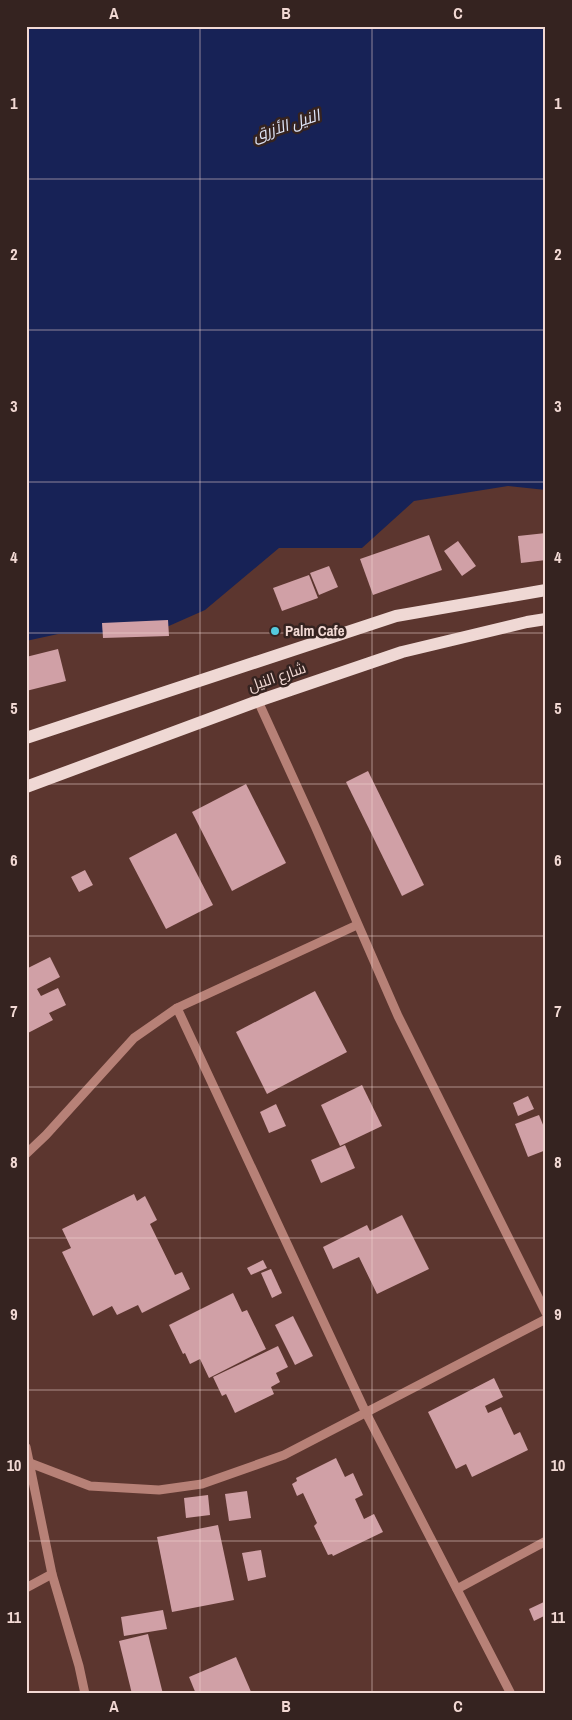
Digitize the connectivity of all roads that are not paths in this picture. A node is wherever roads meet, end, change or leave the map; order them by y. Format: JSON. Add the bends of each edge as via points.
{"nodes":[{"id":1,"x":546,"y":590,"type":"edge"},
{"id":2,"x":546,"y":619,"type":"edge"},
{"id":3,"x":258,"y":701,"type":"junction"},
{"id":4,"x":26,"y":738,"type":"edge"},
{"id":5,"x":26,"y":787,"type":"edge"},
{"id":6,"x":357,"y":925,"type":"junction"},
{"id":7,"x":178,"y":1008,"type":"junction"},
{"id":8,"x":26,"y":1154,"type":"edge"},
{"id":9,"x":546,"y":1313,"type":"edge"},
{"id":10,"x":546,"y":1319,"type":"edge"},
{"id":11,"x":366,"y":1413,"type":"junction"},
{"id":12,"x":26,"y":1447,"type":"edge"},
{"id":13,"x":30,"y":1463,"type":"junction"},
{"id":14,"x":546,"y":1541,"type":"edge"},
{"id":15,"x":52,"y":1574,"type":"junction"},
{"id":16,"x":26,"y":1588,"type":"edge"},
{"id":17,"x":457,"y":1589,"type":"junction"},
{"id":18,"x":85,"y":1694,"type":"edge"},
{"id":19,"x":511,"y":1694,"type":"edge"}],
"edges":[{"from":1,"to":4,"type":"main road","name":"شارع النيل","via":[[396,616]]},
{"from":2,"to":3,"type":"main road","name":"شارع النيل","via":[[402,652]]},
{"from":3,"to":5,"type":"main road","name":"شارع النيل"},
{"from":3,"to":6,"type":"street"},
{"from":6,"to":7,"type":"street"},
{"from":6,"to":9,"type":"street","via":[[398,1016]]},
{"from":7,"to":8,"type":"street","via":[[134,1038]]},
{"from":7,"to":11,"type":"street"},
{"from":10,"to":11,"type":"street"},
{"from":11,"to":13,"type":"street","via":[[284,1454],[202,1484],[159,1490],[90,1486]]},
{"from":11,"to":17,"type":"street"},
{"from":12,"to":13,"type":"street"},
{"from":13,"to":15,"type":"street"},
{"from":14,"to":17,"type":"street"},
{"from":15,"to":16,"type":"street"},
{"from":15,"to":18,"type":"street"},
{"from":17,"to":19,"type":"street"}]}
